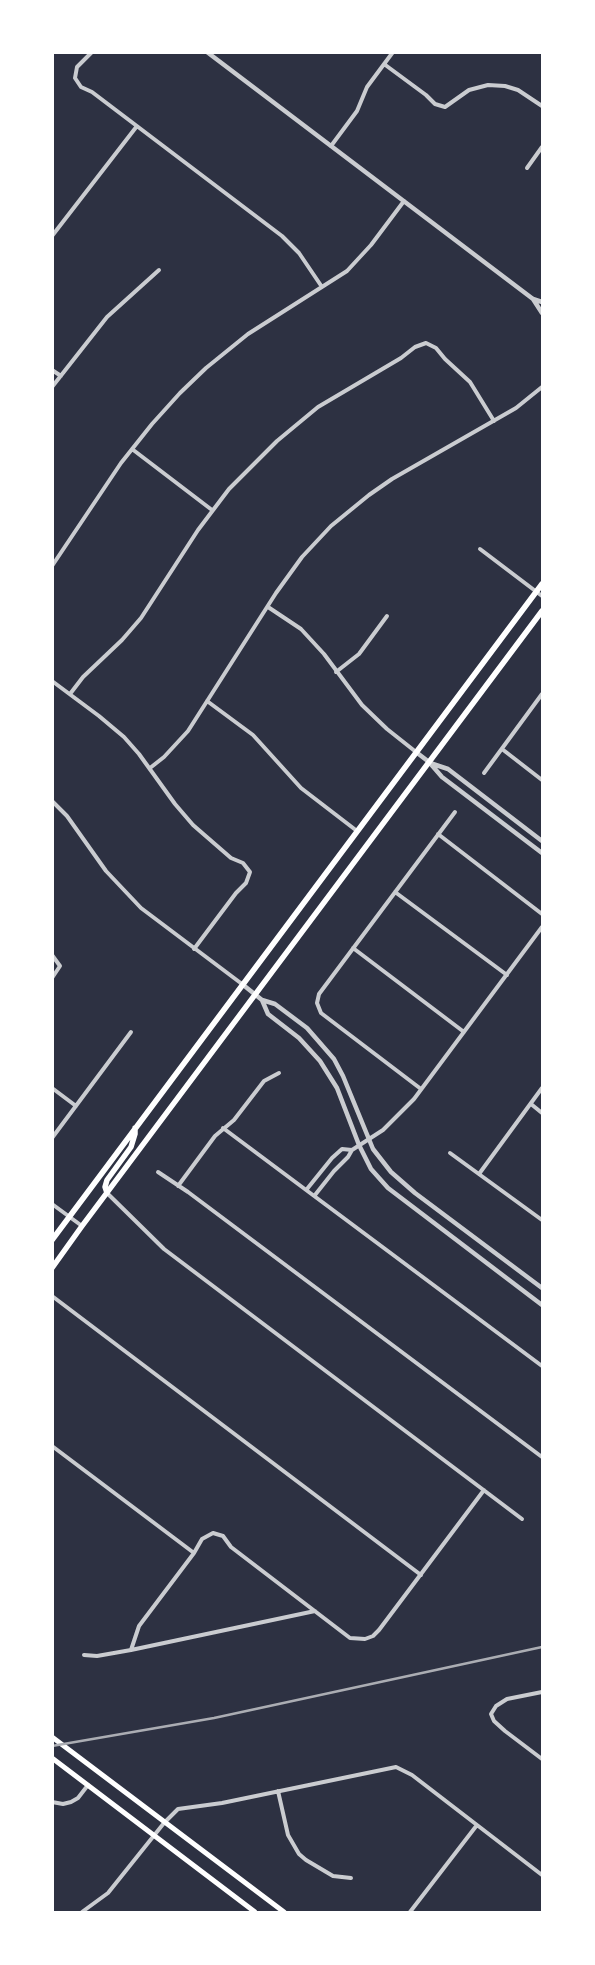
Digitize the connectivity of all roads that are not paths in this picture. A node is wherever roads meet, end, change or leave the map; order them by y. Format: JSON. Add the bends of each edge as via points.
{"nodes":[{"id":1,"x":92,"y":52,"type":"edge"},
{"id":2,"x":207,"y":52,"type":"edge"},
{"id":3,"x":393,"y":52,"type":"edge"},
{"id":4,"x":384,"y":64,"type":"junction"},
{"id":5,"x":542,"y":106,"type":"edge"},
{"id":6,"x":137,"y":126,"type":"junction"},
{"id":7,"x":331,"y":146,"type":"junction"},
{"id":8,"x":542,"y":147,"type":"edge"},
{"id":9,"x":527,"y":168,"type":"dead end"},
{"id":10,"x":404,"y":201,"type":"junction"},
{"id":11,"x":52,"y":236,"type":"edge"},
{"id":12,"x":159,"y":270,"type":"dead end"},
{"id":13,"x":322,"y":287,"type":"junction"},
{"id":14,"x":533,"y":299,"type":"junction"},
{"id":15,"x":542,"y":302,"type":"edge"},
{"id":16,"x":542,"y":313,"type":"edge"},
{"id":17,"x":52,"y":370,"type":"edge"},
{"id":18,"x":61,"y":376,"type":"junction"},
{"id":19,"x":52,"y":387,"type":"edge"},
{"id":20,"x":542,"y":388,"type":"edge"},
{"id":21,"x":494,"y":421,"type":"junction"},
{"id":22,"x":132,"y":449,"type":"junction"},
{"id":23,"x":212,"y":510,"type":"junction"},
{"id":24,"x":480,"y":548,"type":"dead end"},
{"id":25,"x":52,"y":566,"type":"edge"},
{"id":26,"x":542,"y":584,"type":"edge"},
{"id":27,"x":537,"y":591,"type":"junction"},
{"id":28,"x":542,"y":596,"type":"edge"},
{"id":29,"x":268,"y":606,"type":"junction"},
{"id":30,"x":542,"y":611,"type":"edge"},
{"id":31,"x":387,"y":616,"type":"dead end"},
{"id":32,"x":336,"y":672,"type":"junction"},
{"id":33,"x":52,"y":681,"type":"edge"},
{"id":34,"x":70,"y":694,"type":"junction"},
{"id":35,"x":542,"y":694,"type":"edge"},
{"id":36,"x":207,"y":701,"type":"junction"},
{"id":37,"x":502,"y":749,"type":"junction"},
{"id":38,"x":416,"y":752,"type":"junction"},
{"id":39,"x":429,"y":762,"type":"junction"},
{"id":40,"x":150,"y":768,"type":"junction"},
{"id":41,"x":484,"y":773,"type":"dead end"},
{"id":42,"x":542,"y":780,"type":"edge"},
{"id":43,"x":52,"y":801,"type":"edge"},
{"id":44,"x":455,"y":812,"type":"dead end"},
{"id":45,"x":357,"y":831,"type":"junction"},
{"id":46,"x":438,"y":834,"type":"junction"},
{"id":47,"x":542,"y":841,"type":"edge"},
{"id":48,"x":542,"y":853,"type":"edge"},
{"id":49,"x":395,"y":892,"type":"junction"},
{"id":50,"x":542,"y":914,"type":"edge"},
{"id":51,"x":542,"y":927,"type":"edge"},
{"id":52,"x":352,"y":948,"type":"junction"},
{"id":53,"x":194,"y":949,"type":"junction"},
{"id":54,"x":52,"y":955,"type":"edge"},
{"id":55,"x":506,"y":975,"type":"junction"},
{"id":56,"x":52,"y":978,"type":"edge"},
{"id":57,"x":242,"y":984,"type":"junction"},
{"id":58,"x":255,"y":994,"type":"junction"},
{"id":59,"x":262,"y":1000,"type":"junction"},
{"id":60,"x":131,"y":1032,"type":"dead end"},
{"id":61,"x":464,"y":1032,"type":"junction"},
{"id":62,"x":279,"y":1073,"type":"dead end"},
{"id":63,"x":52,"y":1088,"type":"edge"},
{"id":64,"x":542,"y":1088,"type":"edge"},
{"id":65,"x":421,"y":1089,"type":"junction"},
{"id":66,"x":531,"y":1104,"type":"junction"},
{"id":67,"x":76,"y":1106,"type":"junction"},
{"id":68,"x":542,"y":1113,"type":"edge"},
{"id":69,"x":135,"y":1128,"type":"junction"},
{"id":70,"x":223,"y":1128,"type":"junction"},
{"id":71,"x":52,"y":1138,"type":"edge"},
{"id":72,"x":368,"y":1140,"type":"junction"},
{"id":73,"x":359,"y":1146,"type":"junction"},
{"id":74,"x":352,"y":1150,"type":"junction"},
{"id":75,"x":450,"y":1153,"type":"dead end"},
{"id":76,"x":158,"y":1172,"type":"dead end"},
{"id":77,"x":479,"y":1174,"type":"junction"},
{"id":78,"x":178,"y":1186,"type":"junction"},
{"id":79,"x":307,"y":1189,"type":"junction"},
{"id":80,"x":107,"y":1193,"type":"junction"},
{"id":81,"x":315,"y":1195,"type":"junction"},
{"id":82,"x":52,"y":1204,"type":"edge"},
{"id":83,"x":69,"y":1216,"type":"junction"},
{"id":84,"x":542,"y":1220,"type":"edge"},
{"id":85,"x":82,"y":1226,"type":"junction"},
{"id":86,"x":52,"y":1240,"type":"edge"},
{"id":87,"x":52,"y":1268,"type":"edge"},
{"id":88,"x":542,"y":1288,"type":"edge"},
{"id":89,"x":52,"y":1296,"type":"edge"},
{"id":90,"x":542,"y":1305,"type":"edge"},
{"id":91,"x":542,"y":1366,"type":"edge"},
{"id":92,"x":52,"y":1446,"type":"edge"},
{"id":93,"x":542,"y":1457,"type":"edge"},
{"id":94,"x":484,"y":1490,"type":"junction"},
{"id":95,"x":522,"y":1519,"type":"dead end"},
{"id":96,"x":194,"y":1553,"type":"junction"},
{"id":97,"x":421,"y":1575,"type":"junction"},
{"id":98,"x":315,"y":1611,"type":"junction"},
{"id":99,"x":131,"y":1650,"type":"junction"},
{"id":100,"x":84,"y":1655,"type":"dead end"},
{"id":101,"x":542,"y":1692,"type":"edge"},
{"id":102,"x":52,"y":1737,"type":"edge"},
{"id":103,"x":52,"y":1758,"type":"edge"},
{"id":104,"x":542,"y":1760,"type":"edge"},
{"id":105,"x":88,"y":1785,"type":"junction"},
{"id":106,"x":278,"y":1791,"type":"junction"},
{"id":107,"x":52,"y":1802,"type":"edge"},
{"id":108,"x":164,"y":1822,"type":"junction"},
{"id":109,"x":477,"y":1825,"type":"junction"},
{"id":110,"x":154,"y":1835,"type":"junction"},
{"id":111,"x":542,"y":1875,"type":"edge"},
{"id":112,"x":351,"y":1878,"type":"dead end"},
{"id":113,"x":82,"y":1912,"type":"edge"},
{"id":114,"x":255,"y":1912,"type":"edge"},
{"id":115,"x":284,"y":1912,"type":"edge"},
{"id":116,"x":410,"y":1912,"type":"edge"}],
"edges":[{"from":1,"to":6,"type":"street","via":[[77,67],[75,78],[81,87]]},
{"from":2,"to":7,"type":"street"},
{"from":3,"to":4,"type":"street"},
{"from":4,"to":5,"type":"street","via":[[435,104],[445,107],[469,90],[488,85],[518,90]]},
{"from":4,"to":7,"type":"street","via":[[366,87],[352,119]]},
{"from":6,"to":11,"type":"street"},
{"from":6,"to":13,"type":"street","via":[[292,244]]},
{"from":7,"to":10,"type":"street"},
{"from":8,"to":9,"type":"street"},
{"from":10,"to":13,"type":"street","via":[[358,261]]},
{"from":10,"to":14,"type":"street"},
{"from":12,"to":18,"type":"street","via":[[107,317]]},
{"from":13,"to":22,"type":"street","via":[[264,322],[223,353],[180,393]]},
{"from":14,"to":15,"type":"street"},
{"from":14,"to":16,"type":"street"},
{"from":17,"to":18,"type":"street"},
{"from":18,"to":19,"type":"street"},
{"from":20,"to":21,"type":"street"},
{"from":21,"to":23,"type":"street","via":[[470,382],[436,348],[426,343],[415,346],[402,358],[342,392],[296,425],[244,473]]},
{"from":21,"to":29,"type":"street","via":[[392,480],[331,526],[302,557]]},
{"from":22,"to":23,"type":"street"},
{"from":22,"to":25,"type":"street"},
{"from":23,"to":34,"type":"street","via":[[132,630]]},
{"from":24,"to":27,"type":"street"},
{"from":26,"to":27,"type":"main road"},
{"from":27,"to":28,"type":"street"},
{"from":27,"to":38,"type":"main road"},
{"from":29,"to":32,"type":"street","via":[[301,629]]},
{"from":29,"to":36,"type":"street"},
{"from":30,"to":39,"type":"main road"},
{"from":31,"to":32,"type":"street","via":[[359,654]]},
{"from":32,"to":38,"type":"street","via":[[369,712]]},
{"from":33,"to":34,"type":"street"},
{"from":34,"to":40,"type":"street","via":[[111,726]]},
{"from":35,"to":37,"type":"street"},
{"from":36,"to":40,"type":"street","via":[[179,742]]},
{"from":36,"to":45,"type":"street","via":[[253,735],[301,788]]},
{"from":37,"to":41,"type":"street"},
{"from":37,"to":42,"type":"street"},
{"from":38,"to":39,"type":"street"},
{"from":38,"to":45,"type":"main road"},
{"from":39,"to":47,"type":"street","via":[[448,769]]},
{"from":39,"to":48,"type":"street","via":[[442,777]]},
{"from":39,"to":58,"type":"main road"},
{"from":40,"to":53,"type":"street","via":[[193,825],[250,872],[246,883]]},
{"from":43,"to":53,"type":"street","via":[[123,890]]},
{"from":44,"to":46,"type":"street"},
{"from":45,"to":57,"type":"main road"},
{"from":46,"to":49,"type":"street"},
{"from":46,"to":50,"type":"street"},
{"from":49,"to":52,"type":"street"},
{"from":49,"to":55,"type":"street"},
{"from":51,"to":55,"type":"street"},
{"from":52,"to":61,"type":"street"},
{"from":52,"to":65,"type":"street","via":[[318,994],[321,1013]]},
{"from":53,"to":57,"type":"street"},
{"from":54,"to":56,"type":"street","via":[[60,966]]},
{"from":55,"to":61,"type":"street"},
{"from":57,"to":58,"type":"street"},
{"from":57,"to":69,"type":"main road"},
{"from":58,"to":59,"type":"street"},
{"from":58,"to":80,"type":"main road"},
{"from":59,"to":72,"type":"street","via":[[275,1004],[307,1028],[334,1059]]},
{"from":59,"to":73,"type":"street","via":[[268,1014],[299,1038],[320,1061],[337,1088]]},
{"from":60,"to":67,"type":"street"},
{"from":61,"to":65,"type":"street"},
{"from":62,"to":70,"type":"street","via":[[264,1081],[234,1120]]},
{"from":63,"to":67,"type":"street"},
{"from":64,"to":66,"type":"street"},
{"from":65,"to":72,"type":"street","via":[[399,1115]]},
{"from":66,"to":68,"type":"street"},
{"from":66,"to":77,"type":"street"},
{"from":67,"to":71,"type":"street"},
{"from":69,"to":80,"type":"main road","via":[[131,1147],[108,1180]]},
{"from":69,"to":83,"type":"main road"},
{"from":70,"to":78,"type":"street"},
{"from":70,"to":79,"type":"street"},
{"from":72,"to":73,"type":"street"},
{"from":72,"to":88,"type":"street","via":[[381,1161],[399,1180]]},
{"from":73,"to":74,"type":"street"},
{"from":73,"to":90,"type":"street","via":[[372,1169],[394,1193]]},
{"from":74,"to":79,"type":"street","via":[[342,1149]]},
{"from":74,"to":81,"type":"street"},
{"from":75,"to":77,"type":"street"},
{"from":76,"to":78,"type":"street"},
{"from":77,"to":84,"type":"street"},
{"from":78,"to":93,"type":"street"},
{"from":79,"to":81,"type":"street"},
{"from":80,"to":85,"type":"main road"},
{"from":80,"to":94,"type":"street","via":[[164,1249]]},
{"from":81,"to":91,"type":"street"},
{"from":82,"to":83,"type":"street"},
{"from":83,"to":85,"type":"street"},
{"from":83,"to":86,"type":"main road"},
{"from":85,"to":87,"type":"main road"},
{"from":89,"to":97,"type":"street"},
{"from":92,"to":96,"type":"street"},
{"from":94,"to":95,"type":"street"},
{"from":94,"to":97,"type":"street"},
{"from":96,"to":98,"type":"street","via":[[202,1538],[212,1533],[223,1536],[231,1547]]},
{"from":96,"to":99,"type":"street","via":[[139,1626]]},
{"from":97,"to":98,"type":"street","via":[[379,1630],[365,1639],[350,1638]]},
{"from":98,"to":99,"type":"street"},
{"from":99,"to":100,"type":"street"},
{"from":101,"to":104,"type":"street","via":[[507,1699],[490,1714],[505,1731]]},
{"from":102,"to":108,"type":"main road"},
{"from":103,"to":105,"type":"main road"},
{"from":105,"to":107,"type":"street","via":[[71,1802]]},
{"from":105,"to":110,"type":"main road"},
{"from":106,"to":108,"type":"street","via":[[178,1809]]},
{"from":106,"to":109,"type":"street","via":[[396,1767],[412,1775]]},
{"from":106,"to":112,"type":"street","via":[[288,1835],[299,1854],[333,1876]]},
{"from":108,"to":110,"type":"street"},
{"from":108,"to":115,"type":"main road"},
{"from":109,"to":111,"type":"street"},
{"from":109,"to":116,"type":"street"},
{"from":110,"to":113,"type":"street","via":[[108,1893]]},
{"from":110,"to":114,"type":"main road"}]}
